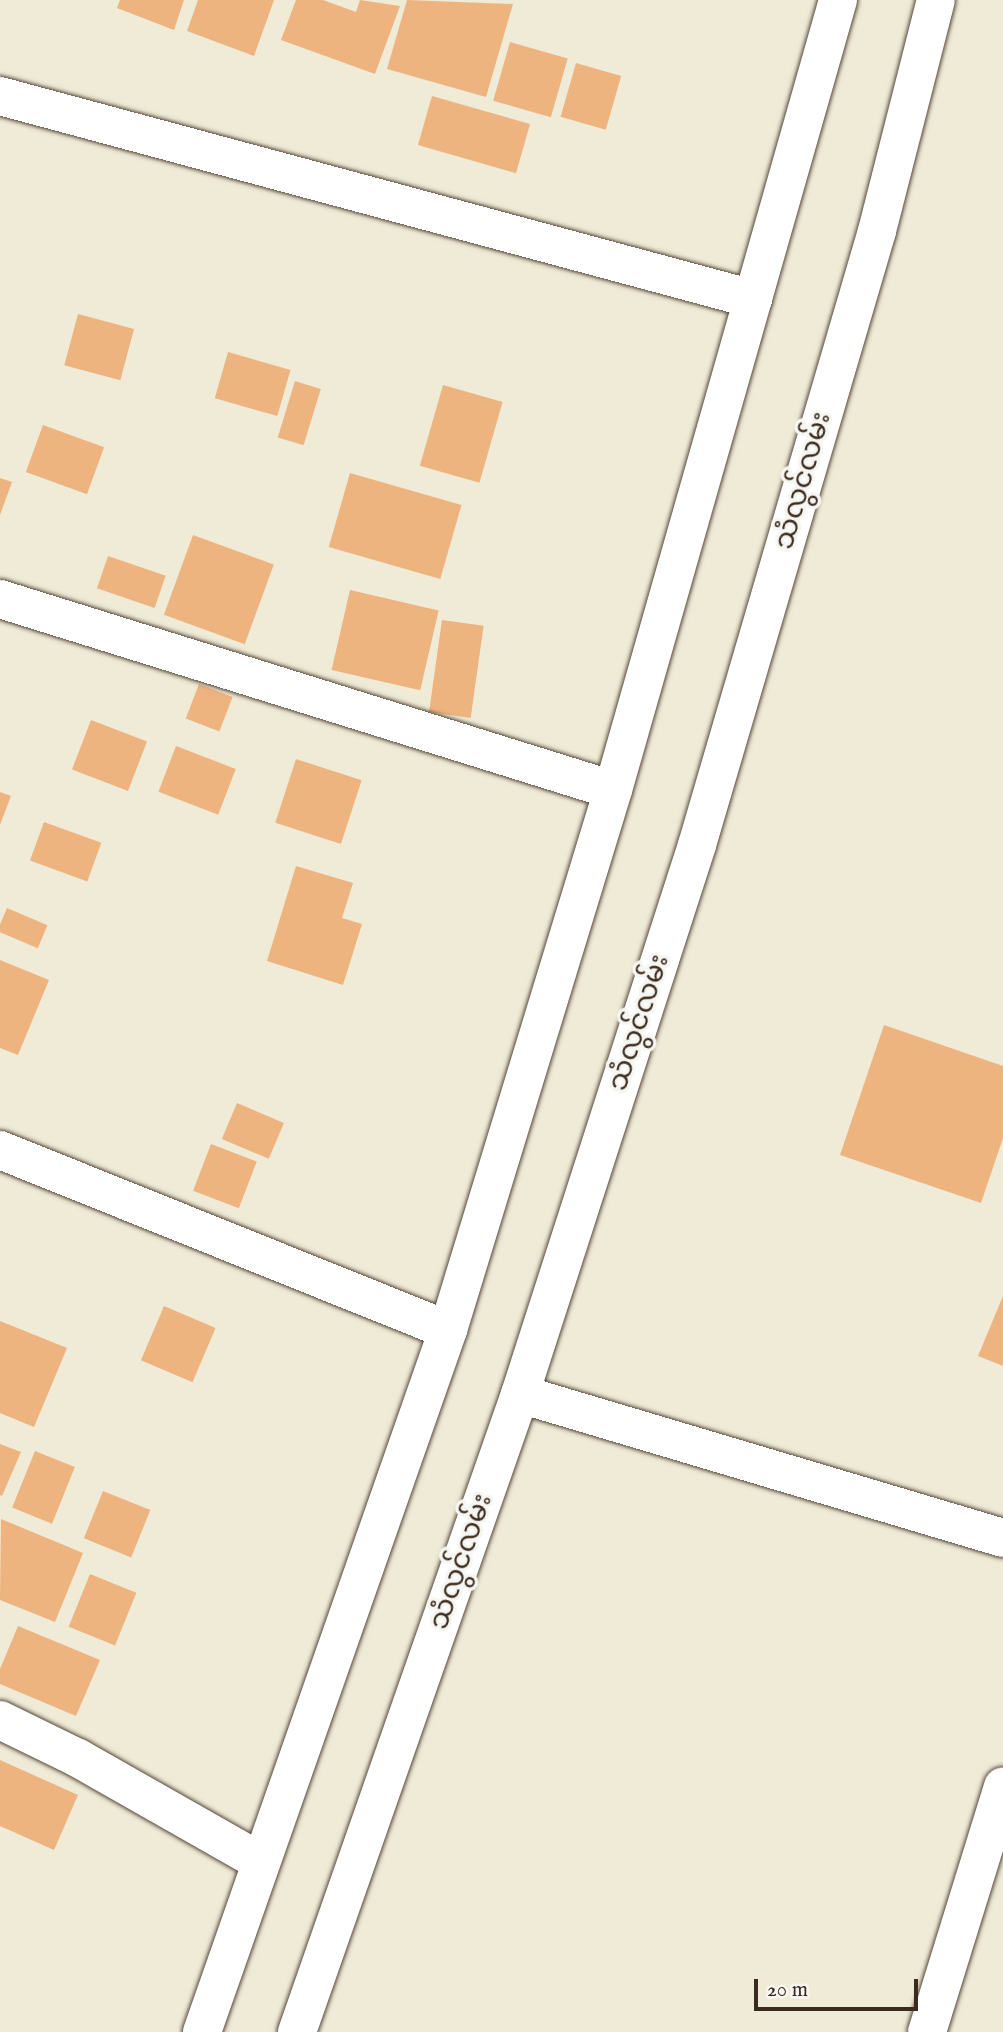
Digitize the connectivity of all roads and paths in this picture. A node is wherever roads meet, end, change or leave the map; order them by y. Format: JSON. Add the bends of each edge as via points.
{"nodes":[{"id":1,"x":838,"y":0,"type":"edge"},
{"id":2,"x":936,"y":0,"type":"edge"},
{"id":3,"x":0,"y":96,"type":"edge"},
{"id":4,"x":753,"y":299,"type":"junction"},
{"id":5,"x":0,"y":599,"type":"edge"},
{"id":6,"x":613,"y":790,"type":"junction"},
{"id":7,"x":0,"y":1150,"type":"edge"},
{"id":8,"x":448,"y":1329,"type":"junction"},
{"id":9,"x":520,"y":1394,"type":"junction"},
{"id":10,"x":1003,"y":1538,"type":"edge"},
{"id":11,"x":0,"y":1720,"type":"edge"},
{"id":12,"x":1003,"y":1786,"type":"edge"},
{"id":13,"x":261,"y":1863,"type":"junction"},
{"id":14,"x":202,"y":2032,"type":"edge"},
{"id":15,"x":297,"y":2032,"type":"edge"},
{"id":16,"x":927,"y":2032,"type":"edge"}],
"edges":[{"from":1,"to":4,"type":"main road"},
{"from":2,"to":9,"type":"main road","name":"သံလွင်လမ်း","via":[[877,231],[697,845]]},
{"from":3,"to":4,"type":"main road"},
{"from":4,"to":6,"type":"main road"},
{"from":5,"to":6,"type":"main road"},
{"from":6,"to":8,"type":"main road"},
{"from":7,"to":8,"type":"main road"},
{"from":8,"to":13,"type":"main road"},
{"from":9,"to":10,"type":"main road"},
{"from":9,"to":15,"type":"main road","name":"သံလွင်လမ်း"},
{"from":11,"to":13,"type":"main road","via":[[78,1758]]},
{"from":12,"to":16,"type":"main road"},
{"from":13,"to":14,"type":"main road"}]}
